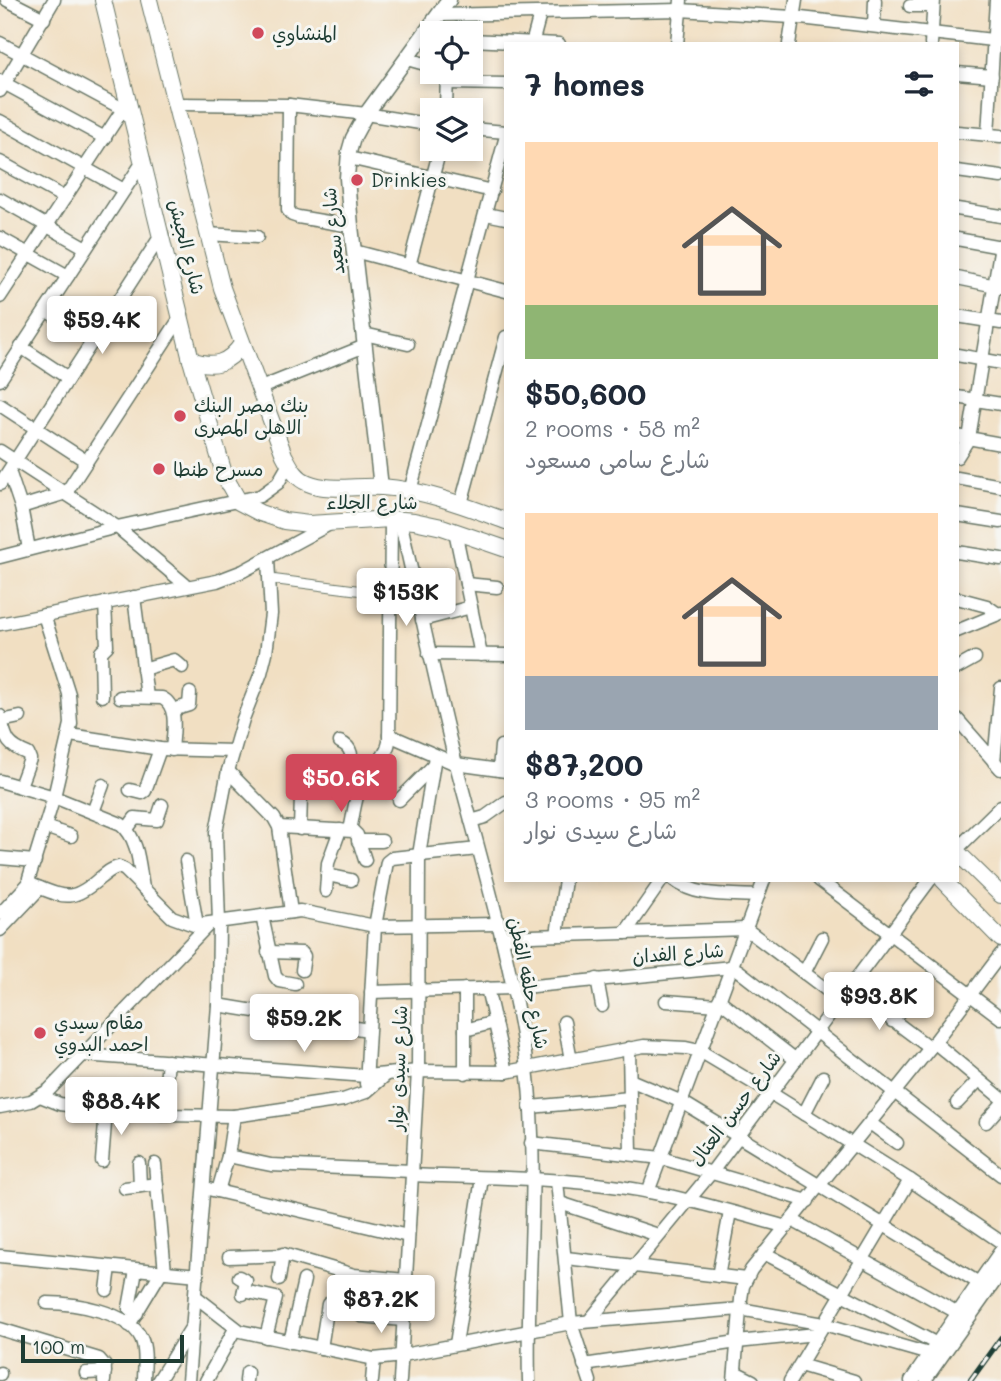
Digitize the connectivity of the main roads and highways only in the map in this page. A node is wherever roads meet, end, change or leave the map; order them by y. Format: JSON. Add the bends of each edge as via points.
{"nodes":[{"id":1,"x":103,"y":0,"type":"edge"},
{"id":2,"x":149,"y":0,"type":"edge"},
{"id":3,"x":242,"y":344,"type":"junction"},
{"id":4,"x":191,"y":360,"type":"junction"},
{"id":5,"x":289,"y":464,"type":"joint"},
{"id":6,"x":239,"y":502,"type":"joint"},
{"id":7,"x":504,"y":520,"type":"edge"},
{"id":8,"x":504,"y":546,"type":"edge"},
{"id":9,"x":959,"y":853,"type":"edge"},
{"id":10,"x":945,"y":882,"type":"edge"},
{"id":11,"x":1001,"y":895,"type":"edge"},
{"id":12,"x":1001,"y":939,"type":"edge"}],
"edges":[{"from":1,"to":4,"type":"main road","name":"شارع الجيش"},
{"from":2,"to":3,"type":"main road","name":"شارع الجيش","via":[[207,234]]},
{"from":3,"to":4,"type":"main road","via":[[220,364]]},
{"from":3,"to":5,"type":"main road","name":"شارع الجيش"},
{"from":4,"to":6,"type":"main road","name":"شارع الجيش","via":[[225,477]]},
{"from":5,"to":7,"type":"main road","name":"شارع الجلاء","via":[[304,482],[318,487],[410,491]]},
{"from":6,"to":8,"type":"main road","name":"شارع الجلاء","via":[[284,522],[395,519],[428,523]]},
{"from":9,"to":11,"type":"main road"},
{"from":10,"to":12,"type":"main road"}]}
